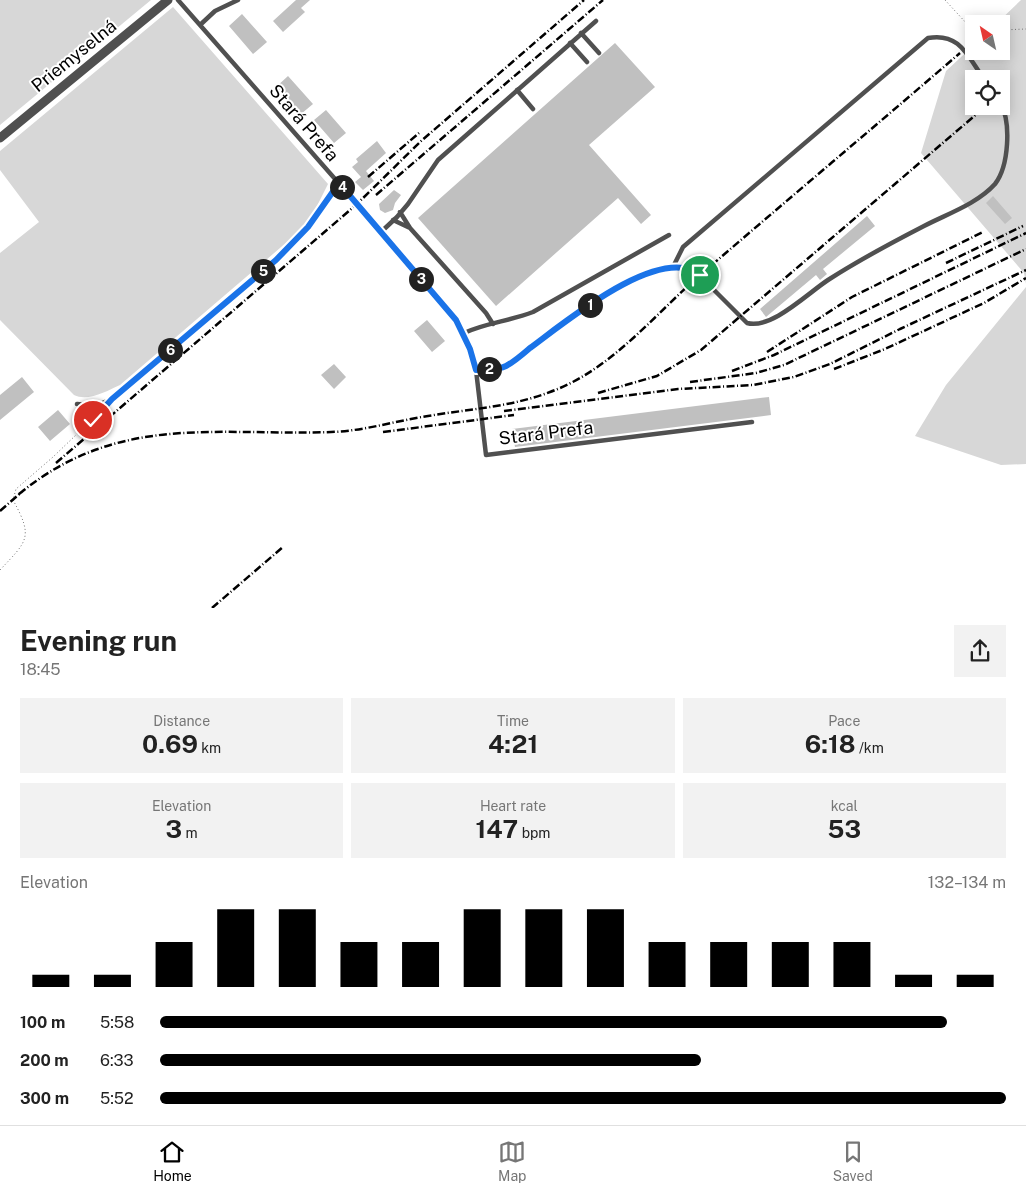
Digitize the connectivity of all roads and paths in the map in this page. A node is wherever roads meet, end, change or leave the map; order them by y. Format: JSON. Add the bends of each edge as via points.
{"nodes":[{"id":1,"x":168,"y":0,"type":"edge"},
{"id":2,"x":178,"y":0,"type":"edge"},
{"id":3,"x":238,"y":0,"type":"edge"},
{"id":4,"x":945,"y":0,"type":"edge"},
{"id":5,"x":596,"y":21,"type":"dead end"},
{"id":6,"x":965,"y":21,"type":"edge"},
{"id":7,"x":200,"y":26,"type":"junction"},
{"id":8,"x":1026,"y":29,"type":"edge"},
{"id":9,"x":1010,"y":30,"type":"edge"},
{"id":10,"x":581,"y":33,"type":"junction"},
{"id":11,"x":570,"y":43,"type":"junction"},
{"id":12,"x":599,"y":53,"type":"dead end"},
{"id":13,"x":587,"y":62,"type":"dead end"},
{"id":14,"x":978,"y":70,"type":"edge"},
{"id":15,"x":516,"y":90,"type":"junction"},
{"id":16,"x":533,"y":109,"type":"dead end"},
{"id":17,"x":1004,"y":115,"type":"edge"},
{"id":18,"x":0,"y":138,"type":"edge"},
{"id":19,"x":339,"y":183,"type":"junction"},
{"id":20,"x":400,"y":212,"type":"junction"},
{"id":21,"x":393,"y":220,"type":"junction"},
{"id":22,"x":410,"y":228,"type":"junction"},
{"id":23,"x":380,"y":232,"type":"junction"},
{"id":24,"x":669,"y":235,"type":"dead end"},
{"id":25,"x":673,"y":267,"type":"junction"},
{"id":26,"x":493,"y":324,"type":"junction"},
{"id":27,"x":464,"y":333,"type":"junction"},
{"id":28,"x":476,"y":370,"type":"junction"},
{"id":29,"x":112,"y":399,"type":"junction"},
{"id":30,"x":76,"y":404,"type":"dead end"},
{"id":31,"x":752,"y":422,"type":"dead end"},
{"id":32,"x":0,"y":570,"type":"edge"}],
"edges":[{"from":1,"to":18,"type":"street","name":"Priemyselná"},
{"from":2,"to":7,"type":"lane","name":"Stará Prefa"},
{"from":3,"to":7,"type":"lane","via":[[215,11]]},
{"from":4,"to":6,"type":"path"},
{"from":5,"to":10,"type":"lane"},
{"from":7,"to":19,"type":"lane","name":"Stará Prefa"},
{"from":8,"to":9,"type":"path"},
{"from":10,"to":11,"type":"lane"},
{"from":10,"to":12,"type":"lane"},
{"from":11,"to":13,"type":"lane"},
{"from":11,"to":15,"type":"lane"},
{"from":14,"to":25,"type":"lane","via":[[958,42],[939,36],[928,38],[683,247]]},
{"from":15,"to":16,"type":"lane"},
{"from":15,"to":20,"type":"lane","via":[[438,160]]},
{"from":17,"to":25,"type":"lane","via":[[1007,139],[1004,162],[996,183],[983,195],[885,246],[828,280],[772,320],[755,325],[747,323],[693,269]]},
{"from":19,"to":23,"type":"lane","name":"Stará Prefa"},
{"from":19,"to":29,"type":"lane","via":[[308,227],[276,260]]},
{"from":20,"to":21,"type":"lane"},
{"from":20,"to":22,"type":"lane"},
{"from":21,"to":22,"type":"lane"},
{"from":21,"to":23,"type":"lane"},
{"from":22,"to":26,"type":"lane"},
{"from":23,"to":27,"type":"lane","name":"Stará Prefa"},
{"from":24,"to":26,"type":"lane","via":[[533,312]]},
{"from":25,"to":28,"type":"lane","via":[[638,277],[596,300],[505,367]]},
{"from":26,"to":27,"type":"lane"},
{"from":27,"to":28,"type":"lane","name":"Stará Prefa"},
{"from":28,"to":31,"type":"lane","name":"Stará Prefa","via":[[486,455]]},
{"from":29,"to":30,"type":"lane","via":[[96,406]]},
{"from":29,"to":32,"type":"path","via":[[16,489],[13,500],[26,533],[23,546]]}]}
